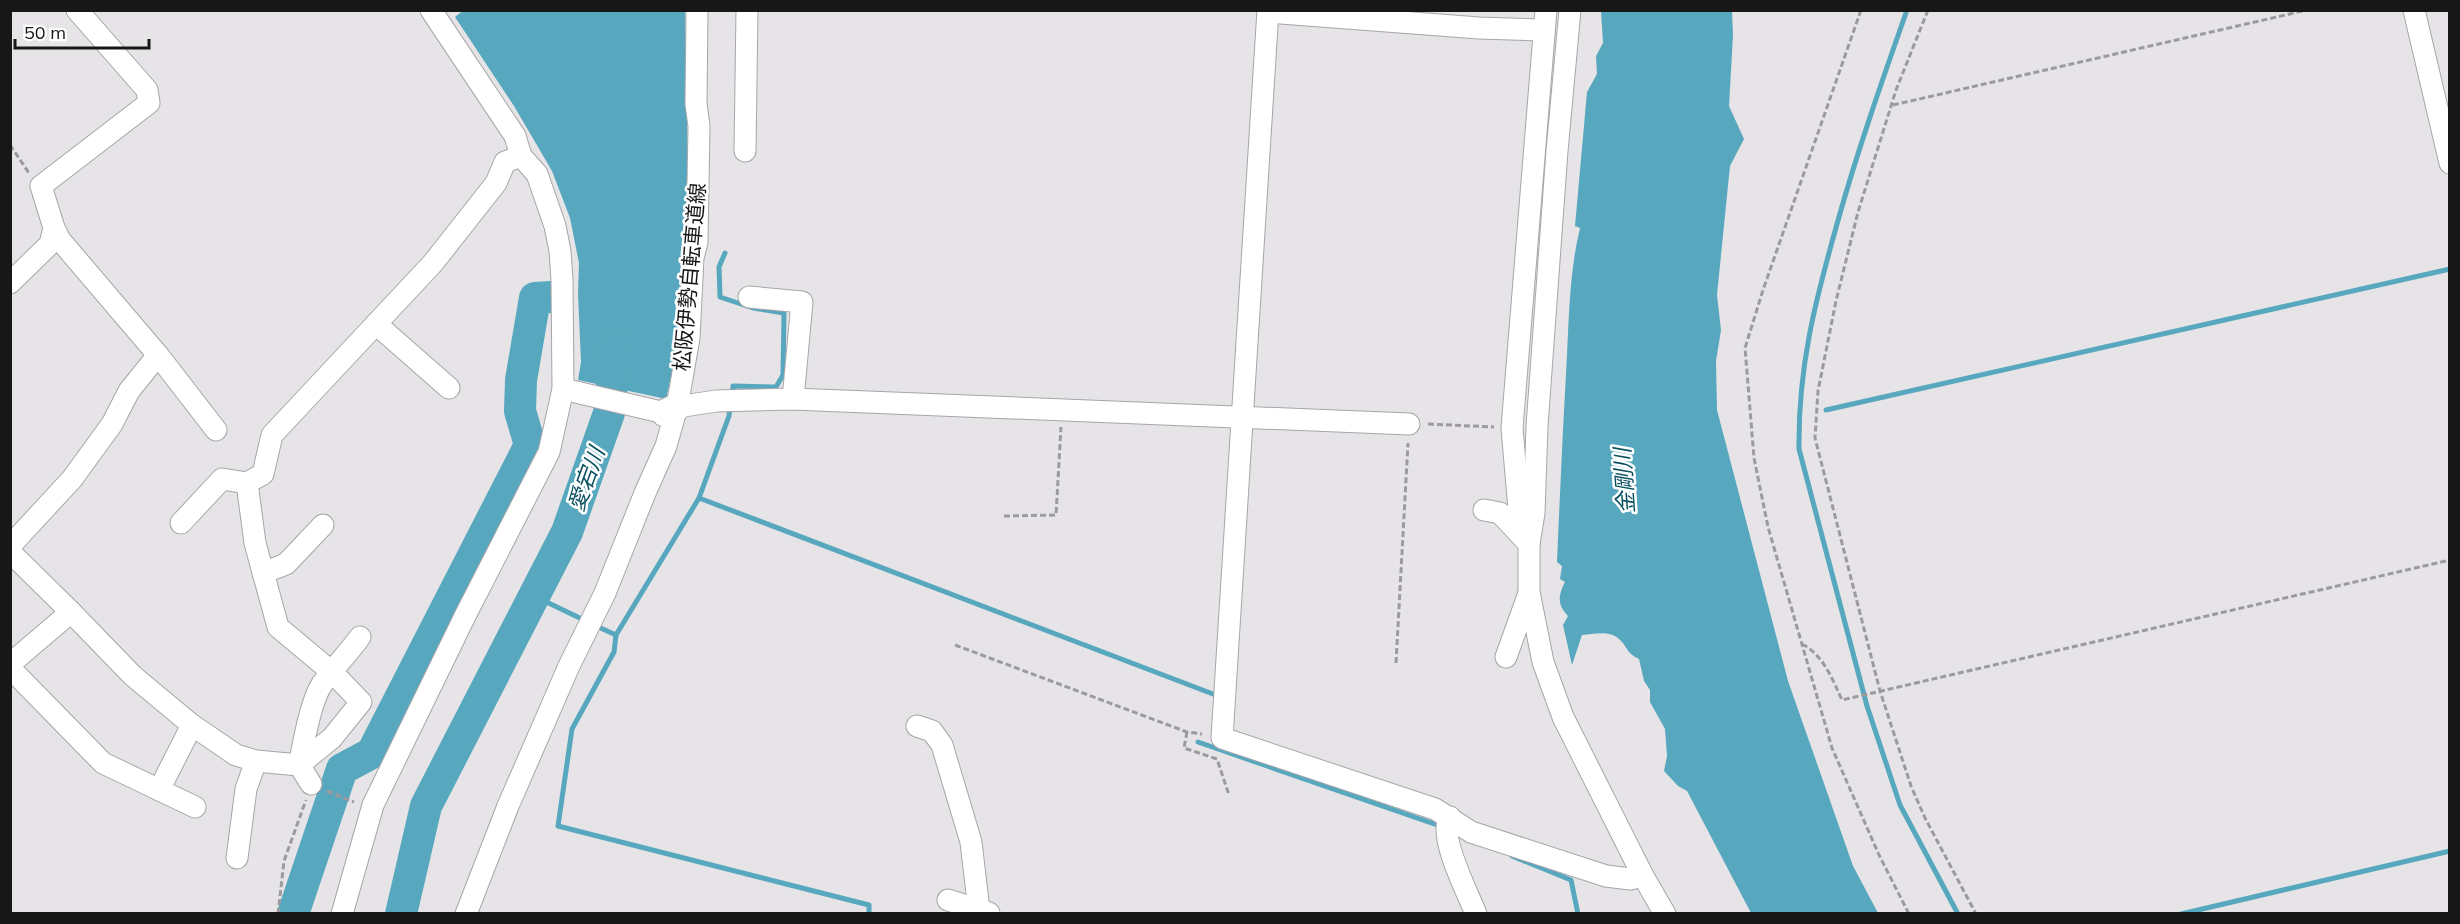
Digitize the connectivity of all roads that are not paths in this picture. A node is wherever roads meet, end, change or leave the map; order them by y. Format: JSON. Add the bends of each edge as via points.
{"nodes":[{"id":1,"x":77,"y":10,"type":"edge"},
{"id":2,"x":431,"y":10,"type":"edge"},
{"id":3,"x":697,"y":10,"type":"edge"},
{"id":4,"x":747,"y":10,"type":"edge"},
{"id":5,"x":1570,"y":10,"type":"edge"},
{"id":6,"x":2414,"y":10,"type":"edge"},
{"id":7,"x":1268,"y":11,"type":"edge"},
{"id":8,"x":1545,"y":20,"type":"edge"},
{"id":9,"x":746,"y":151,"type":"dead end"},
{"id":10,"x":521,"y":156,"type":"junction"},
{"id":11,"x":2450,"y":163,"type":"edge"},
{"id":12,"x":54,"y":228,"type":"junction"},
{"id":13,"x":10,"y":283,"type":"edge"},
{"id":14,"x":749,"y":297,"type":"dead end"},
{"id":15,"x":376,"y":324,"type":"junction"},
{"id":16,"x":158,"y":356,"type":"junction"},
{"id":17,"x":449,"y":388,"type":"dead end"},
{"id":18,"x":563,"y":389,"type":"junction"},
{"id":19,"x":793,"y":399,"type":"junction"},
{"id":20,"x":671,"y":410,"type":"junction"},
{"id":21,"x":1241,"y":416,"type":"junction"},
{"id":22,"x":1409,"y":424,"type":"road end"},
{"id":23,"x":216,"y":430,"type":"dead end"},
{"id":24,"x":247,"y":483,"type":"junction"},
{"id":25,"x":1484,"y":510,"type":"dead end"},
{"id":26,"x":181,"y":523,"type":"dead end"},
{"id":27,"x":322,"y":525,"type":"dead end"},
{"id":28,"x":1529,"y":544,"type":"junction"},
{"id":29,"x":10,"y":546,"type":"edge"},
{"id":30,"x":10,"y":552,"type":"edge"},
{"id":31,"x":263,"y":573,"type":"junction"},
{"id":32,"x":1529,"y":592,"type":"junction"},
{"id":33,"x":71,"y":612,"type":"junction"},
{"id":34,"x":360,"y":637,"type":"dead end"},
{"id":35,"x":1506,"y":657,"type":"dead end"},
{"id":36,"x":10,"y":666,"type":"edge"},
{"id":37,"x":333,"y":673,"type":"junction"},
{"id":38,"x":192,"y":725,"type":"junction"},
{"id":39,"x":917,"y":726,"type":"dead end"},
{"id":40,"x":256,"y":761,"type":"junction"},
{"id":41,"x":299,"y":765,"type":"junction"},
{"id":42,"x":311,"y":784,"type":"road end"},
{"id":43,"x":159,"y":790,"type":"junction"},
{"id":44,"x":195,"y":807,"type":"dead end"},
{"id":45,"x":1448,"y":826,"type":"junction"},
{"id":46,"x":237,"y":858,"type":"dead end"},
{"id":47,"x":1643,"y":876,"type":"junction"},
{"id":48,"x":948,"y":900,"type":"dead end"},
{"id":49,"x":984,"y":912,"type":"edge"},
{"id":50,"x":342,"y":914,"type":"edge"},
{"id":51,"x":466,"y":914,"type":"edge"},
{"id":52,"x":1476,"y":914,"type":"edge"},
{"id":53,"x":1665,"y":914,"type":"edge"}],
"edges":[{"from":1,"to":12,"type":"street","via":[[147,90],[149,103],[41,186]]},
{"from":2,"to":10,"type":"street","via":[[515,136]]},
{"from":3,"to":20,"type":"street","name":"松阪伊勢自転車道線","via":[[697,242],[689,339]]},
{"from":4,"to":9,"type":"street"},
{"from":5,"to":28,"type":"street"},
{"from":6,"to":11,"type":"street"},
{"from":7,"to":8,"type":"street","via":[[1479,28]]},
{"from":7,"to":21,"type":"street"},
{"from":8,"to":28,"type":"street","via":[[1512,428],[1520,521]]},
{"from":10,"to":15,"type":"street","via":[[505,162],[496,183],[433,263]]},
{"from":10,"to":18,"type":"street","via":[[537,174],[555,226],[562,280]]},
{"from":12,"to":13,"type":"street","via":[[50,244]]},
{"from":12,"to":16,"type":"street"},
{"from":14,"to":19,"type":"street","via":[[802,302]]},
{"from":15,"to":17,"type":"street"},
{"from":15,"to":24,"type":"street","via":[[272,435],[263,474]]},
{"from":16,"to":23,"type":"street"},
{"from":16,"to":29,"type":"street","via":[[129,391],[72,480]]},
{"from":18,"to":20,"type":"street"},
{"from":18,"to":50,"type":"street","via":[[549,452],[373,805]]},
{"from":19,"to":20,"type":"street","via":[[716,401]]},
{"from":19,"to":21,"type":"street"},
{"from":20,"to":51,"type":"street","name":"松阪伊勢自転車道線","via":[[666,446],[508,806]]},
{"from":21,"to":22,"type":"street"},
{"from":21,"to":45,"type":"street","via":[[1222,738],[1435,809]]},
{"from":24,"to":26,"type":"street","via":[[222,479]]},
{"from":24,"to":31,"type":"street"},
{"from":25,"to":28,"type":"street","via":[[1500,513]]},
{"from":27,"to":31,"type":"street","via":[[286,564]]},
{"from":28,"to":32,"type":"street"},
{"from":30,"to":33,"type":"street"},
{"from":31,"to":37,"type":"street","via":[[278,627]]},
{"from":32,"to":35,"type":"street"},
{"from":32,"to":47,"type":"street","via":[[1543,662],[1563,717]]},
{"from":33,"to":36,"type":"street"},
{"from":33,"to":38,"type":"street","via":[[133,676]]},
{"from":34,"to":37,"type":"street"},
{"from":36,"to":43,"type":"street","via":[[103,763]]},
{"from":37,"to":41,"type":"street","via":[[322,685]]},
{"from":37,"to":41,"type":"street","via":[[362,702],[332,738]]},
{"from":38,"to":40,"type":"street","via":[[236,755]]},
{"from":38,"to":43,"type":"street"},
{"from":39,"to":49,"type":"street","via":[[932,730],[942,745],[970,842]]},
{"from":40,"to":41,"type":"street"},
{"from":40,"to":46,"type":"street","via":[[246,789]]},
{"from":41,"to":42,"type":"street"},
{"from":43,"to":44,"type":"street"},
{"from":45,"to":47,"type":"street","via":[[1606,876]]},
{"from":45,"to":52,"type":"street"},
{"from":47,"to":53,"type":"street"},
{"from":48,"to":49,"type":"street"}]}
